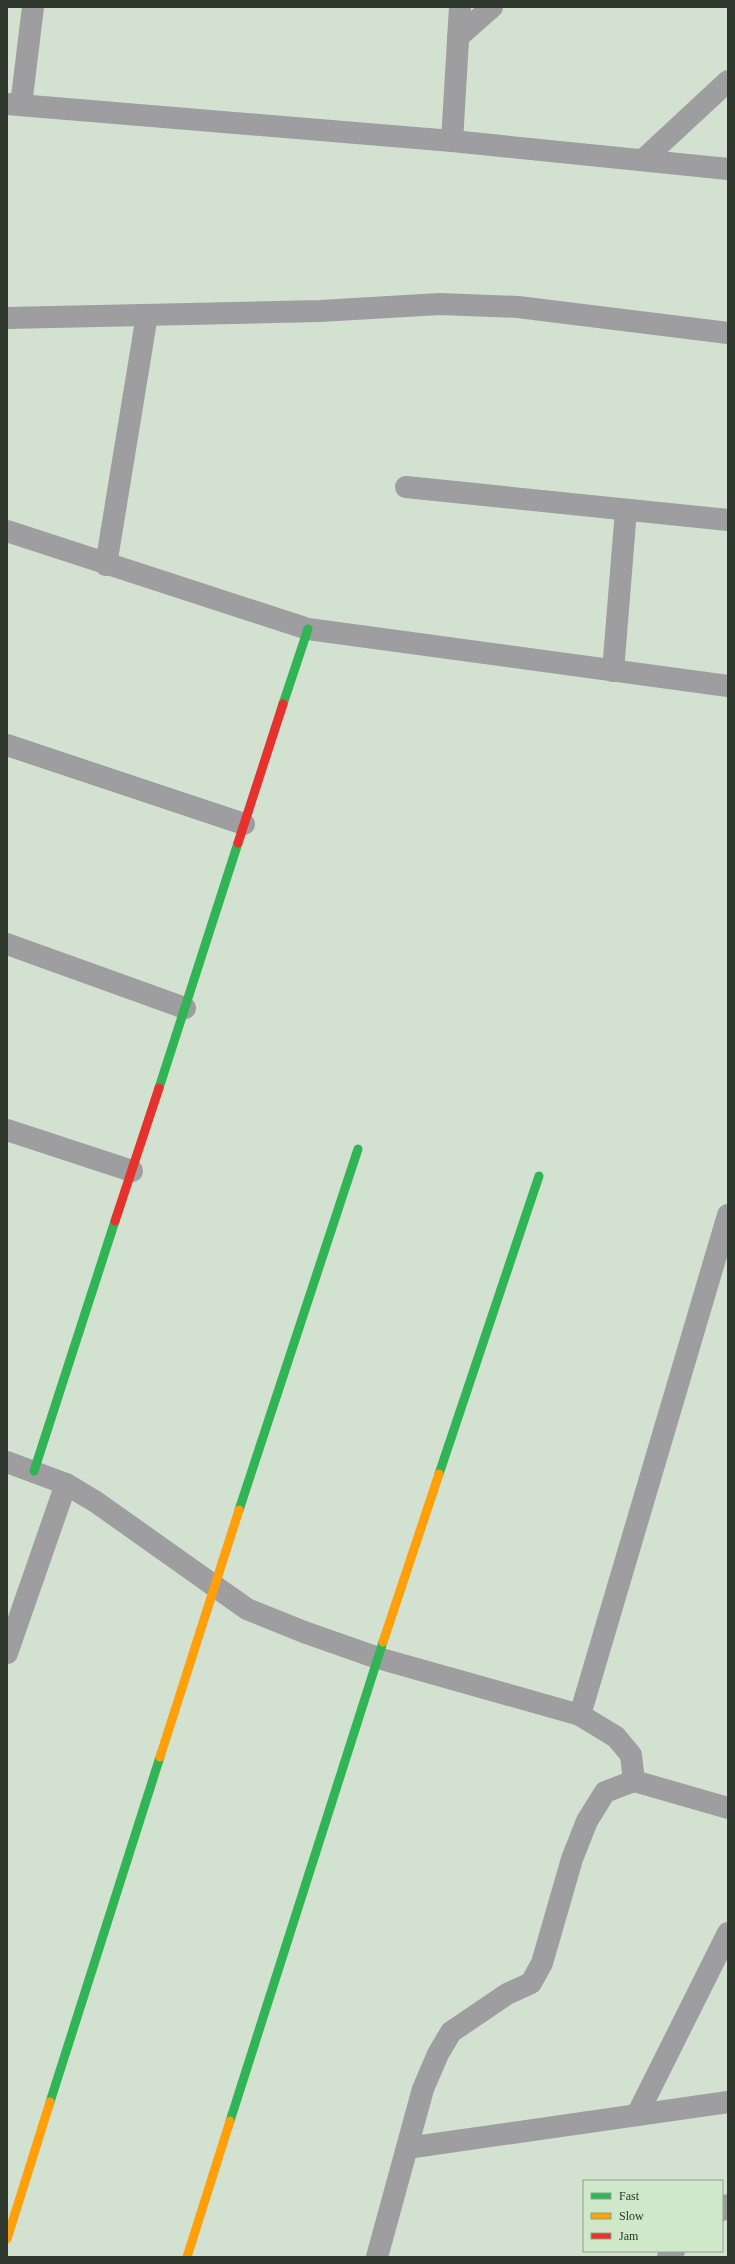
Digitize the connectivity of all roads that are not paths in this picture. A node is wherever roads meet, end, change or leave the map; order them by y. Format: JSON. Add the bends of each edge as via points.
{"nodes":[{"id":1,"x":33,"y":7,"type":"edge"},
{"id":2,"x":460,"y":7,"type":"edge"},
{"id":3,"x":492,"y":7,"type":"edge"},
{"id":4,"x":458,"y":36,"type":"junction"},
{"id":5,"x":728,"y":81,"type":"edge"},
{"id":6,"x":14,"y":104,"type":"edge"},
{"id":7,"x":452,"y":141,"type":"junction"},
{"id":8,"x":643,"y":160,"type":"junction"},
{"id":9,"x":728,"y":169,"type":"edge"},
{"id":10,"x":147,"y":315,"type":"junction"},
{"id":11,"x":7,"y":318,"type":"edge"},
{"id":12,"x":728,"y":333,"type":"edge"},
{"id":13,"x":406,"y":487,"type":"dead end"},
{"id":14,"x":626,"y":510,"type":"junction"},
{"id":15,"x":728,"y":520,"type":"edge"},
{"id":16,"x":7,"y":531,"type":"edge"},
{"id":17,"x":106,"y":565,"type":"junction"},
{"id":18,"x":308,"y":629,"type":"junction"},
{"id":19,"x":614,"y":671,"type":"junction"},
{"id":20,"x":728,"y":686,"type":"edge"},
{"id":21,"x":7,"y":745,"type":"edge"},
{"id":22,"x":244,"y":824,"type":"junction"},
{"id":23,"x":7,"y":944,"type":"edge"},
{"id":24,"x":185,"y":1008,"type":"junction"},
{"id":25,"x":7,"y":1130,"type":"edge"},
{"id":26,"x":358,"y":1148,"type":"dead end"},
{"id":27,"x":132,"y":1171,"type":"junction"},
{"id":28,"x":539,"y":1176,"type":"dead end"},
{"id":29,"x":728,"y":1215,"type":"edge"},
{"id":30,"x":7,"y":1462,"type":"edge"},
{"id":31,"x":34,"y":1471,"type":"junction"},
{"id":32,"x":66,"y":1484,"type":"junction"},
{"id":33,"x":214,"y":1587,"type":"junction"},
{"id":34,"x":7,"y":1653,"type":"edge"},
{"id":35,"x":378,"y":1658,"type":"junction"},
{"id":36,"x":580,"y":1715,"type":"junction"},
{"id":37,"x":634,"y":1781,"type":"junction"},
{"id":38,"x":728,"y":1808,"type":"edge"},
{"id":39,"x":728,"y":1932,"type":"edge"},
{"id":40,"x":728,"y":2102,"type":"edge"},
{"id":41,"x":637,"y":2115,"type":"junction"},
{"id":42,"x":407,"y":2148,"type":"junction"},
{"id":43,"x":7,"y":2239,"type":"edge"},
{"id":44,"x":187,"y":2257,"type":"edge"},
{"id":45,"x":377,"y":2257,"type":"edge"}],
"edges":[{"from":1,"to":6,"type":"street"},
{"from":2,"to":4,"type":"street"},
{"from":3,"to":4,"type":"street"},
{"from":4,"to":7,"type":"street"},
{"from":5,"to":8,"type":"street"},
{"from":6,"to":7,"type":"street"},
{"from":7,"to":8,"type":"street"},
{"from":8,"to":9,"type":"street"},
{"from":10,"to":11,"type":"street"},
{"from":10,"to":12,"type":"street","via":[[320,311],[448,304],[518,307]]},
{"from":10,"to":17,"type":"street"},
{"from":13,"to":14,"type":"street"},
{"from":14,"to":15,"type":"street"},
{"from":14,"to":19,"type":"street"},
{"from":16,"to":17,"type":"street"},
{"from":17,"to":18,"type":"street"},
{"from":18,"to":19,"type":"street"},
{"from":18,"to":22,"type":"street"},
{"from":19,"to":20,"type":"street"},
{"from":21,"to":22,"type":"street"},
{"from":22,"to":24,"type":"street"},
{"from":23,"to":24,"type":"street"},
{"from":24,"to":27,"type":"street"},
{"from":25,"to":27,"type":"street"},
{"from":26,"to":33,"type":"street"},
{"from":27,"to":31,"type":"street"},
{"from":28,"to":35,"type":"street"},
{"from":29,"to":36,"type":"street"},
{"from":30,"to":31,"type":"street"},
{"from":31,"to":32,"type":"street"},
{"from":32,"to":33,"type":"street","via":[[96,1502]]},
{"from":32,"to":34,"type":"street"},
{"from":33,"to":35,"type":"street","via":[[248,1609]]},
{"from":33,"to":43,"type":"street"},
{"from":35,"to":36,"type":"street"},
{"from":35,"to":44,"type":"street"},
{"from":36,"to":37,"type":"street","via":[[616,1737],[631,1755]]},
{"from":37,"to":38,"type":"street"},
{"from":37,"to":42,"type":"street","via":[[605,1792],[587,1821],[572,1859],[542,1963],[531,1983],[507,1994],[450,2032],[423,2089]]},
{"from":39,"to":41,"type":"street"},
{"from":40,"to":41,"type":"street"},
{"from":41,"to":42,"type":"street"},
{"from":42,"to":45,"type":"street"}]}
